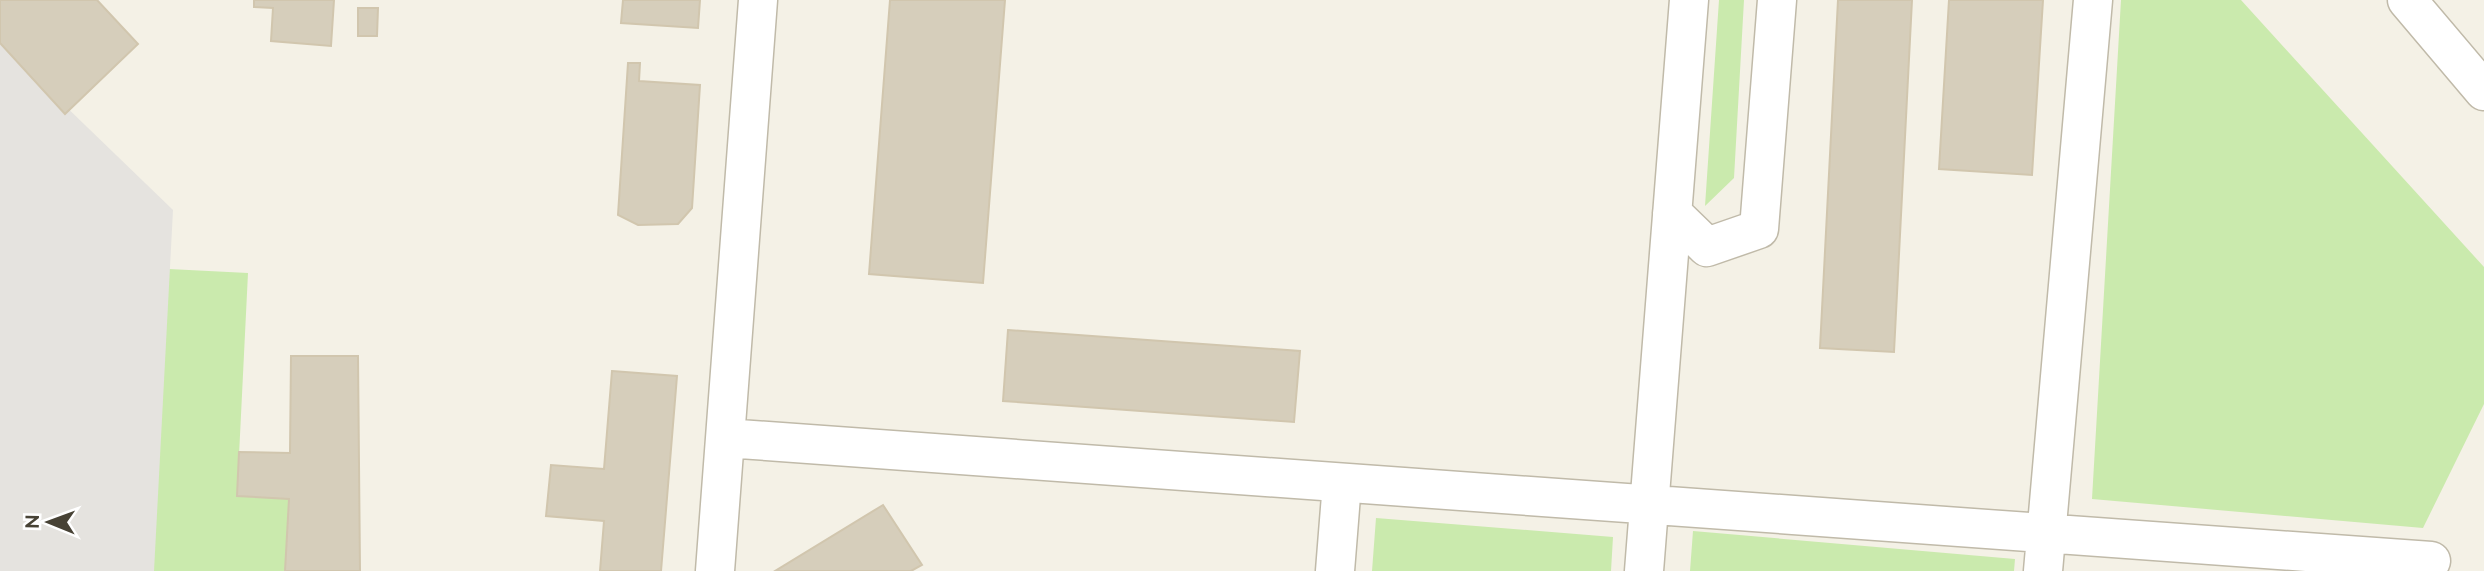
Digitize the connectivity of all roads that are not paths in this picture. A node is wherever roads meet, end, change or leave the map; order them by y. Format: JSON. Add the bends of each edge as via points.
{"nodes":[{"id":1,"x":758,"y":0,"type":"edge"},
{"id":2,"x":1689,"y":0,"type":"edge"},
{"id":3,"x":1777,"y":0,"type":"edge"},
{"id":4,"x":2093,"y":0,"type":"edge"},
{"id":5,"x":2407,"y":0,"type":"edge"},
{"id":6,"x":2484,"y":91,"type":"edge"},
{"id":7,"x":1672,"y":213,"type":"junction"},
{"id":8,"x":725,"y":438,"type":"junction"},
{"id":9,"x":1342,"y":483,"type":"junction"},
{"id":10,"x":1650,"y":505,"type":"junction"},
{"id":11,"x":2046,"y":534,"type":"junction"},
{"id":12,"x":2431,"y":561,"type":"dead end"},
{"id":13,"x":715,"y":571,"type":"edge"},
{"id":14,"x":1335,"y":571,"type":"edge"},
{"id":15,"x":1644,"y":571,"type":"edge"},
{"id":16,"x":2042,"y":571,"type":"edge"}],
"edges":[{"from":1,"to":8,"type":"street"},
{"from":2,"to":7,"type":"street"},
{"from":3,"to":7,"type":"street","via":[[1759,229],[1707,247]]},
{"from":4,"to":11,"type":"street"},
{"from":5,"to":6,"type":"street"},
{"from":7,"to":10,"type":"street"},
{"from":8,"to":9,"type":"street"},
{"from":8,"to":13,"type":"street"},
{"from":9,"to":10,"type":"street"},
{"from":9,"to":14,"type":"street"},
{"from":10,"to":11,"type":"street"},
{"from":10,"to":15,"type":"street"},
{"from":11,"to":12,"type":"street"},
{"from":11,"to":16,"type":"street"}]}
